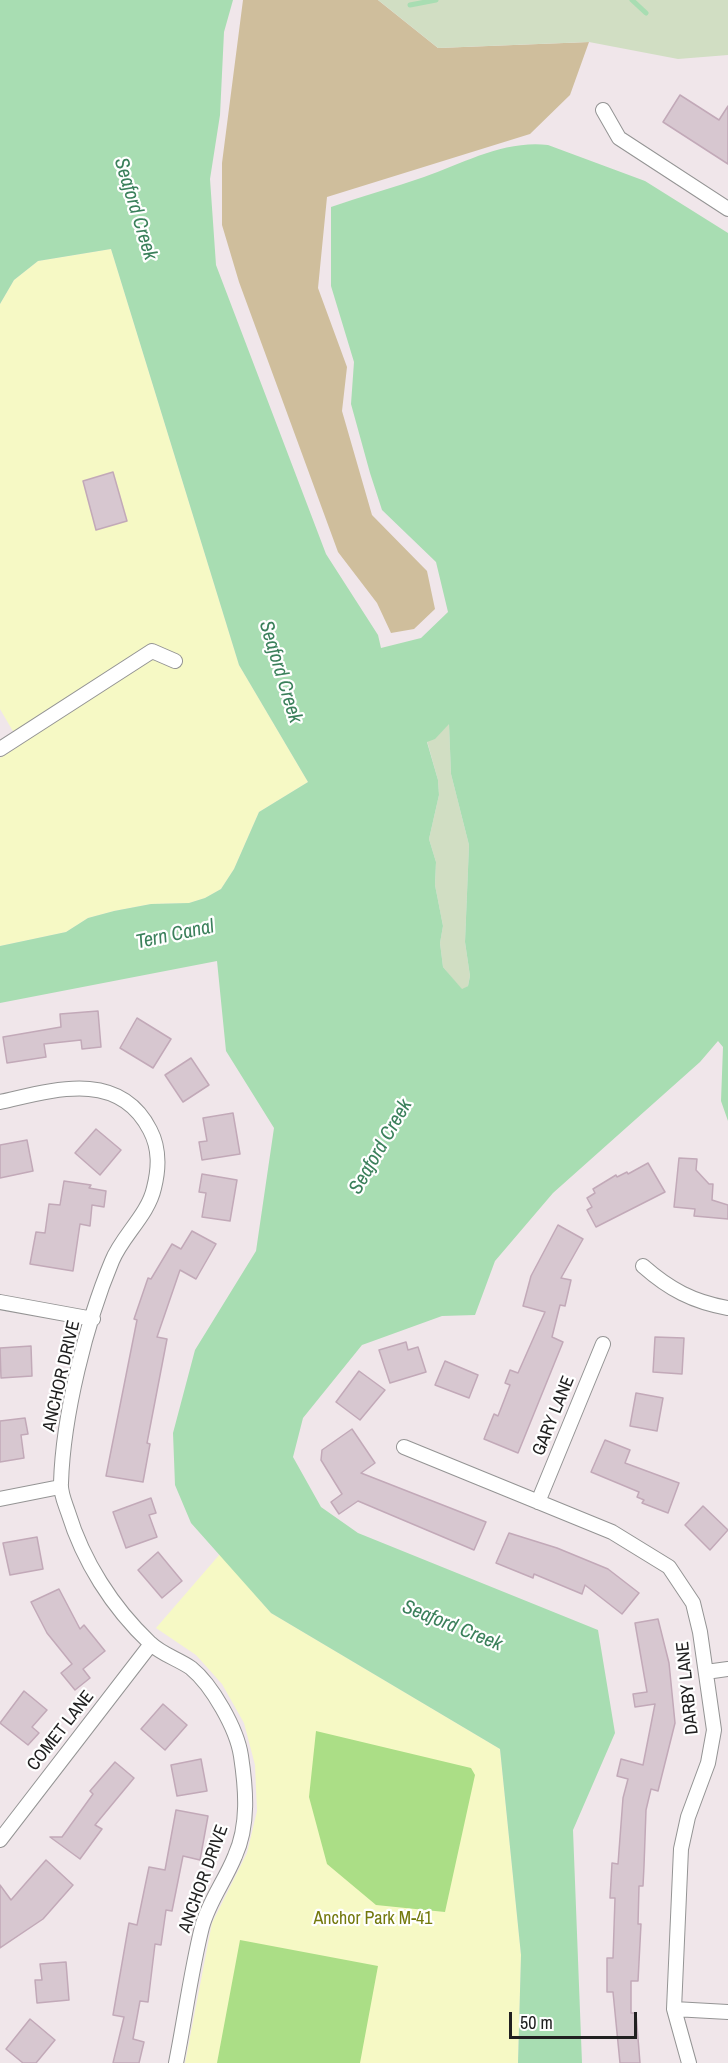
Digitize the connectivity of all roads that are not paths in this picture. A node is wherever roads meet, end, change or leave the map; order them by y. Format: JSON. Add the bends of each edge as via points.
{"nodes":[{"id":1,"x":603,"y":110,"type":"dead end"},
{"id":2,"x":728,"y":209,"type":"edge"},
{"id":3,"x":175,"y":661,"type":"dead end"},
{"id":4,"x":0,"y":749,"type":"edge"},
{"id":5,"x":0,"y":1102,"type":"edge"},
{"id":6,"x":643,"y":1266,"type":"dead end"},
{"id":7,"x":0,"y":1302,"type":"edge"},
{"id":8,"x":728,"y":1308,"type":"edge"},
{"id":9,"x":93,"y":1319,"type":"junction"},
{"id":10,"x":603,"y":1344,"type":"dead end"},
{"id":11,"x":404,"y":1447,"type":"dead end"},
{"id":12,"x":60,"y":1487,"type":"junction"},
{"id":13,"x":0,"y":1499,"type":"edge"},
{"id":14,"x":538,"y":1502,"type":"junction"},
{"id":15,"x":151,"y":1644,"type":"junction"},
{"id":16,"x":728,"y":1669,"type":"edge"},
{"id":17,"x":706,"y":1672,"type":"junction"},
{"id":18,"x":0,"y":1840,"type":"edge"},
{"id":19,"x":674,"y":2009,"type":"junction"},
{"id":20,"x":728,"y":2012,"type":"edge"},
{"id":21,"x":176,"y":2063,"type":"edge"},
{"id":22,"x":689,"y":2063,"type":"edge"}],
"edges":[{"from":1,"to":2,"type":"street","via":[[619,138]]},
{"from":3,"to":4,"type":"street","via":[[152,651]]},
{"from":5,"to":9,"type":"street","name":"ANCHOR DRIVE","via":[[56,1089],[96,1088],[121,1097],[141,1115],[152,1132],[160,1161],[153,1193],[113,1259]]},
{"from":6,"to":8,"type":"street","via":[[681,1295]]},
{"from":7,"to":9,"type":"street"},
{"from":9,"to":12,"type":"street","name":"ANCHOR DRIVE","via":[[68,1413]]},
{"from":10,"to":14,"type":"street","name":"GARY LANE"},
{"from":11,"to":14,"type":"street","name":"DARBY LANE"},
{"from":12,"to":13,"type":"street"},
{"from":12,"to":15,"type":"street","name":"ANCHOR DRIVE","via":[[86,1560],[107,1593]]},
{"from":14,"to":17,"type":"street","name":"DARBY LANE","via":[[612,1532],[669,1567],[693,1603]]},
{"from":15,"to":18,"type":"street","name":"COMET LANE"},
{"from":15,"to":21,"type":"street","name":"ANCHOR DRIVE","via":[[192,1669],[218,1702],[241,1752],[246,1798],[236,1856],[211,1901],[202,1927]]},
{"from":16,"to":17,"type":"street"},
{"from":17,"to":19,"type":"street","name":"DARBY LANE","via":[[714,1730],[708,1763],[681,1849]]},
{"from":19,"to":20,"type":"street"},
{"from":19,"to":22,"type":"street","name":"DARBY LANE"}]}
